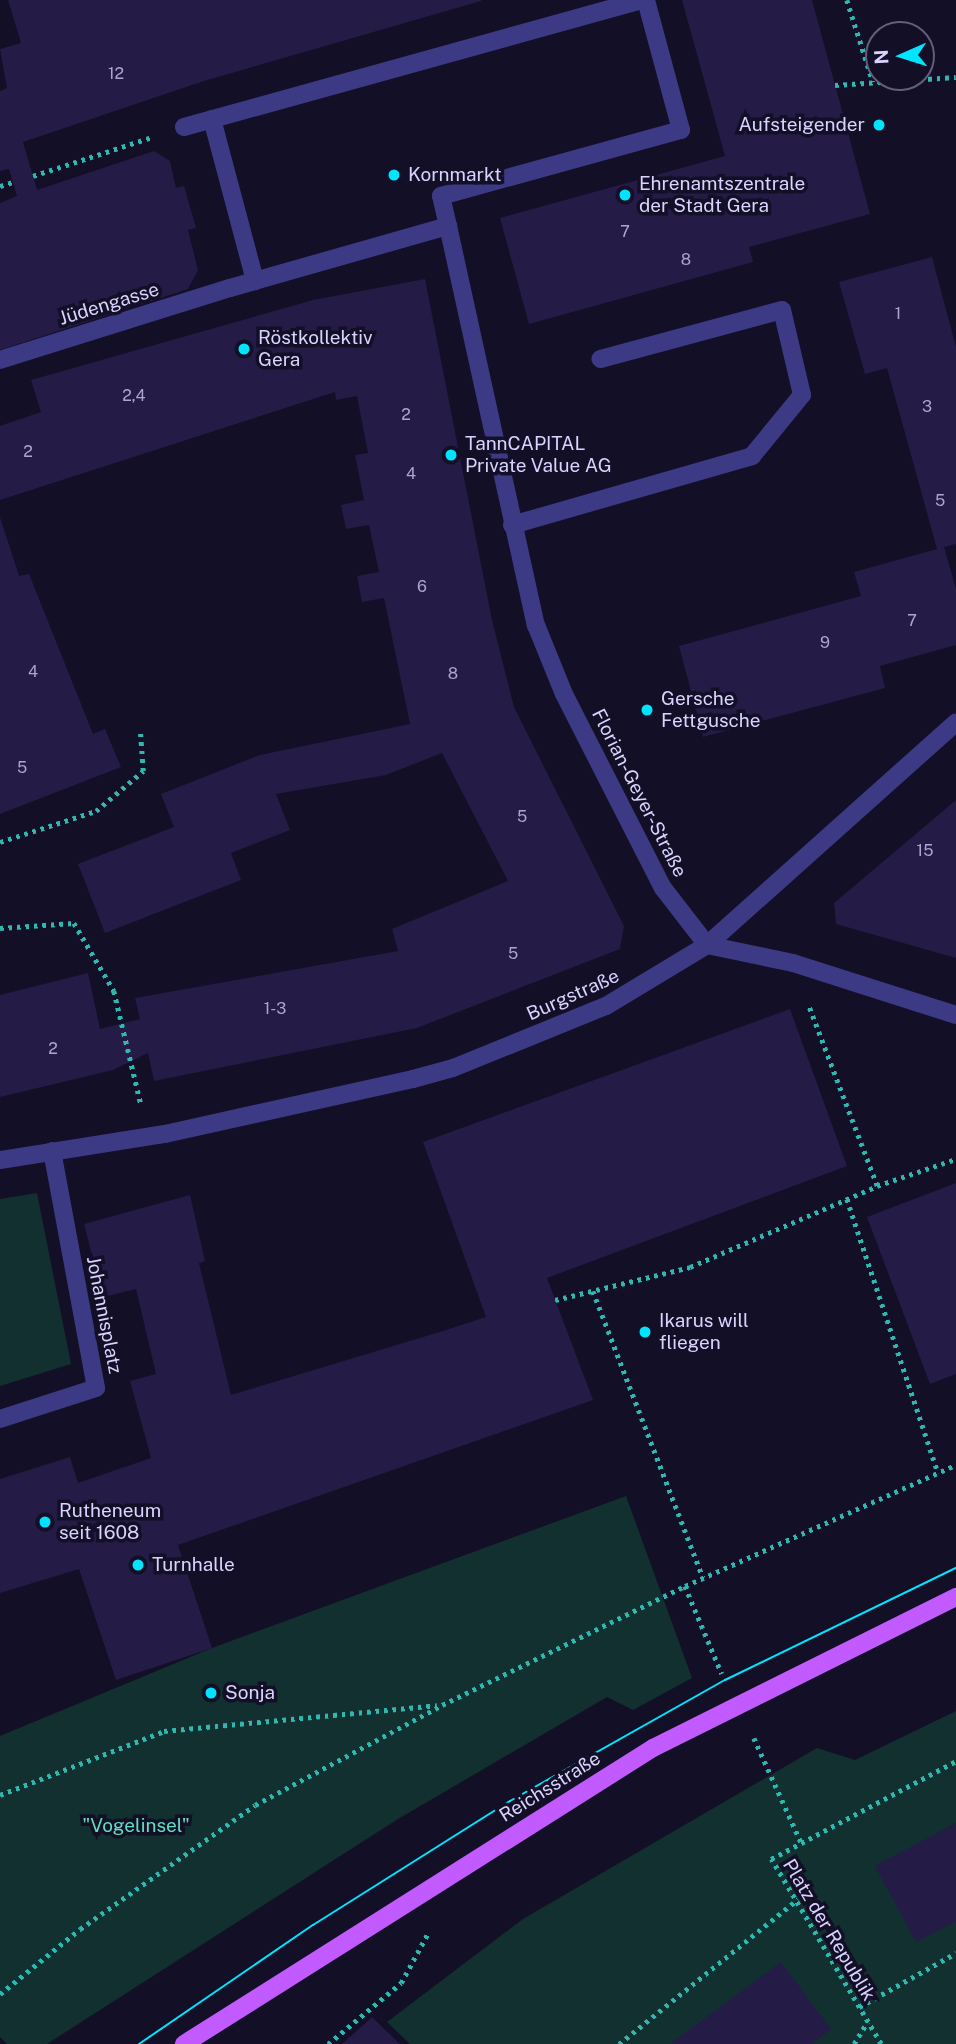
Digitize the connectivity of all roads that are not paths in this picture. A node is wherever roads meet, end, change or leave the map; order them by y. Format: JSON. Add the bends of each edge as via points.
{"nodes":[{"id":1,"x":643,"y":0,"type":"edge"},
{"id":2,"x":212,"y":119,"type":"junction"},
{"id":3,"x":184,"y":127,"type":"road end"},
{"id":4,"x":448,"y":226,"type":"junction"},
{"id":5,"x":256,"y":281,"type":"junction"},
{"id":6,"x":601,"y":359,"type":"dead end"},
{"id":7,"x":0,"y":360,"type":"edge"},
{"id":8,"x":512,"y":525,"type":"junction"},
{"id":9,"x":956,"y":722,"type":"edge"},
{"id":10,"x":707,"y":945,"type":"junction"},
{"id":11,"x":956,"y":1015,"type":"edge"},
{"id":12,"x":51,"y":1151,"type":"junction"},
{"id":13,"x":0,"y":1160,"type":"edge"},
{"id":14,"x":0,"y":1419,"type":"edge"},
{"id":15,"x":956,"y":1597,"type":"edge"},
{"id":16,"x":184,"y":2044,"type":"edge"}],
"edges":[{"from":1,"to":2,"type":"street"},
{"from":1,"to":4,"type":"street","via":[[681,130],[441,196]]},
{"from":2,"to":3,"type":"street"},
{"from":2,"to":5,"type":"street"},
{"from":4,"to":5,"type":"street"},
{"from":4,"to":8,"type":"street","name":"Florian-Geyer-Straße"},
{"from":5,"to":7,"type":"street","name":"Jüdengasse"},
{"from":6,"to":8,"type":"street","via":[[782,310],[802,395],[751,456]]},
{"from":8,"to":10,"type":"street","name":"Florian-Geyer-Straße","via":[[536,625],[564,694],[663,888]]},
{"from":9,"to":10,"type":"street","name":"Burgstraße"},
{"from":10,"to":11,"type":"street","via":[[793,963]]},
{"from":10,"to":12,"type":"street","name":"Burgstraße","via":[[606,1006],[453,1068],[157,1135]]},
{"from":12,"to":13,"type":"street"},
{"from":12,"to":14,"type":"street","name":"Johannisplatz","via":[[96,1388]]},
{"from":15,"to":16,"type":"main road","name":"Reichsstraße","via":[[653,1748]]}]}
